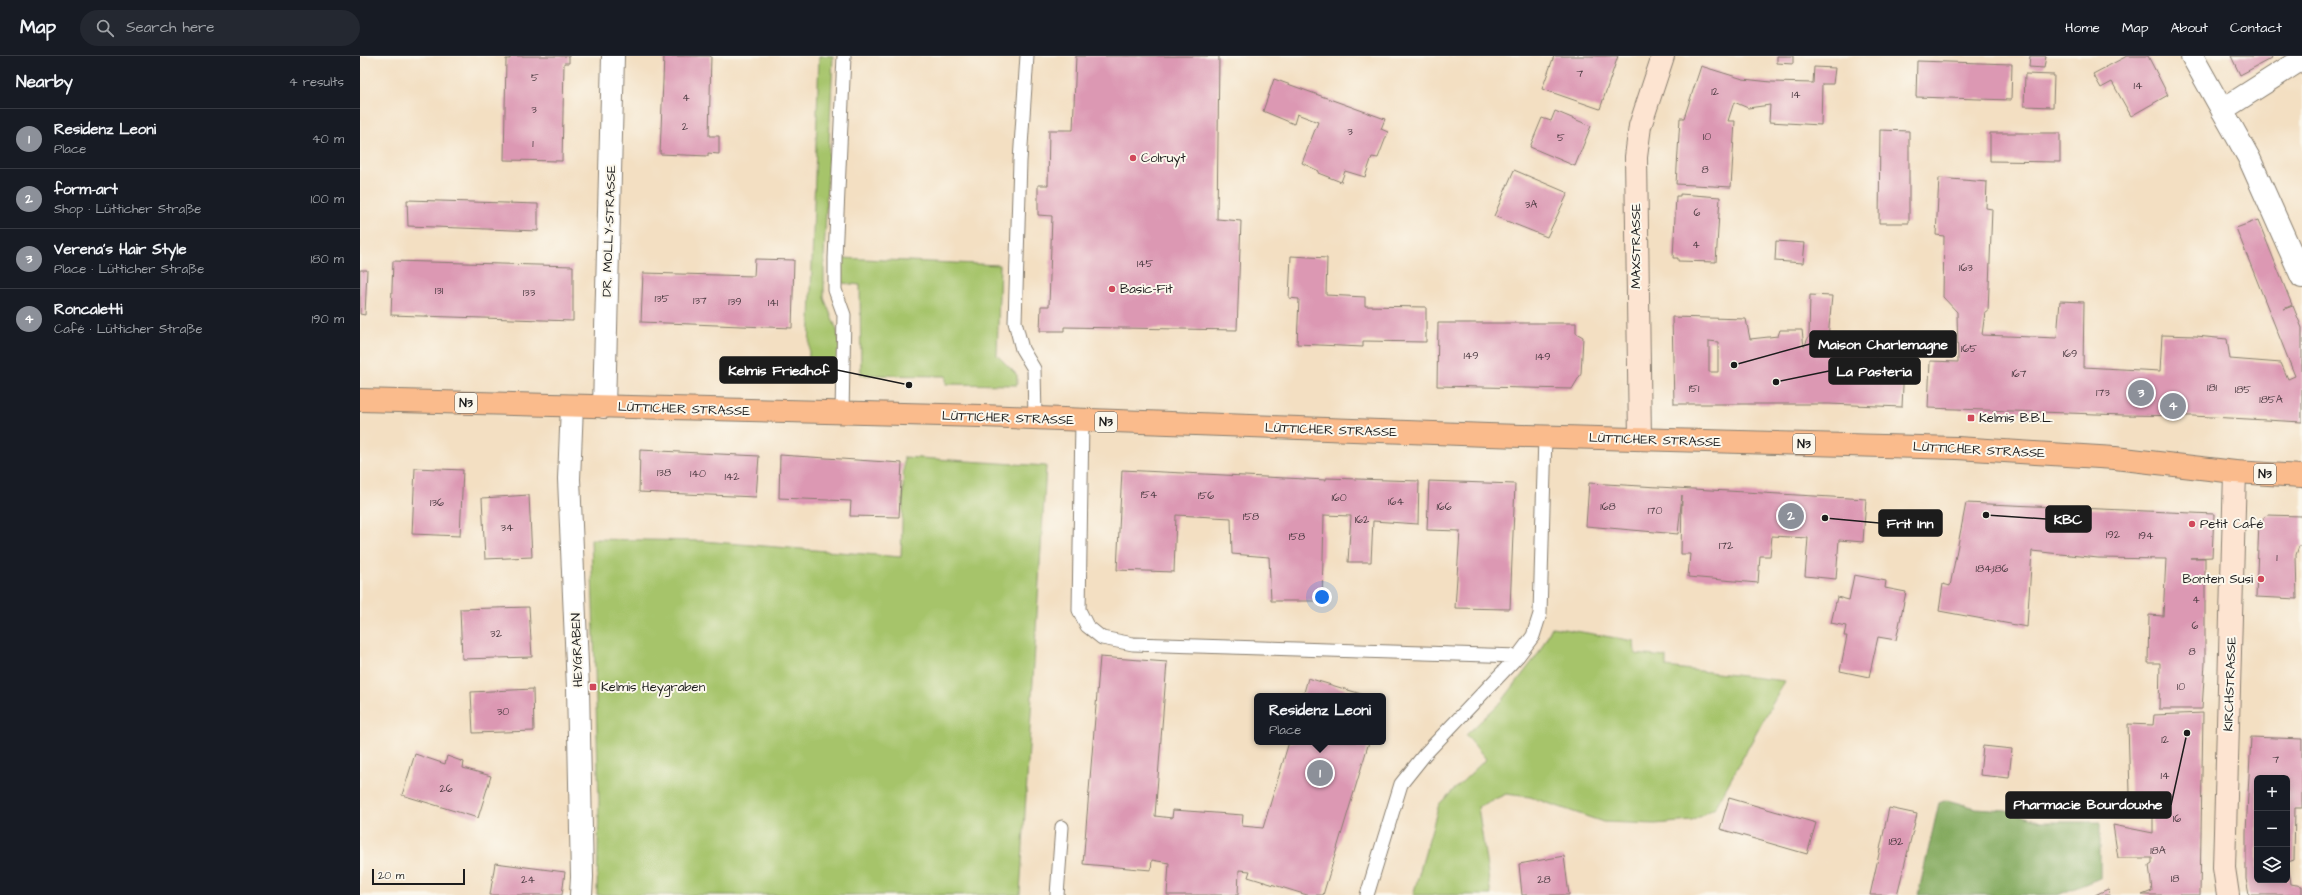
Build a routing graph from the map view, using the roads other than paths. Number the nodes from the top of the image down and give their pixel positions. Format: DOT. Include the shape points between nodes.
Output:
graph roads {
  1 [pos="613,56"];
  2 [pos="844,56"];
  3 [pos="1027,56"];
  4 [pos="1663,56"];
  5 [pos="2192,56"];
  6 [pos="2302,59"];
  7 [pos="2222,110"];
  8 [pos="2302,277"];
  9 [pos="360,400"];
  10 [pos="572,406"];
  11 [pos="604,407"];
  12 [pos="842,413"];
  13 [pos="1035,419"];
  14 [pos="1082,421"];
  15 [pos="1545,436"];
  16 [pos="1640,439"];
  17 [pos="2235,472"];
  18 [pos="2302,476"];
  19 [pos="1518,656"];
  20 [pos="1062,827"];
  21 [pos="581,895"];
  22 [pos="1058,895"];
  23 [pos="1367,895"];
  24 [pos="2228,895"];
  1 -- 11 [label="street, DR. MOLLY-STRASSE"];
  2 -- 12 [label="lane" via="835,252 835,290 844,315"];
  3 -- 13 [label="lane" via="1020,161 1015,322 1022,349 1034,369"];
  4 -- 16 [label="street, MAXSTRASSE" via="1640,126 1636,156"];
  5 -- 7 [label="street"];
  6 -- 7 [label="street"];
  7 -- 8 [label="street" via="2249,158"];
  9 -- 10 [label="main road, LÜTTICHER STRASSE / N3"];
  10 -- 11 [label="main road, LÜTTICHER STRASSE / N3"];
  10 -- 21 [label="street, HEYGRABEN" via="569,479 578,688"];
  11 -- 12 [label="main road, LÜTTICHER STRASSE / N3"];
  12 -- 13 [label="main road, LÜTTICHER STRASSE / N3"];
  13 -- 14 [label="main road, LÜTTICHER STRASSE / N3"];
  14 -- 15 [label="main road, LÜTTICHER STRASSE / N3"];
  14 -- 19 [label="lane" via="1079,610 1087,626 1102,638 1132,644 1187,647"];
  15 -- 16 [label="main road, LÜTTICHER STRASSE / N3"];
  15 -- 19 [label="lane" via="1540,614 1533,636"];
  16 -- 17 [label="main road, LÜTTICHER STRASSE / N3" via="1957,448 2115,458"];
  17 -- 18 [label="main road, LÜTTICHER STRASSE / N3"];
  17 -- 24 [label="street, KIRCHSTRASSE" via="2224,868"];
  19 -- 23 [label="lane" via="1400,784"];
  20 -- 22 [label="lane"];
}
